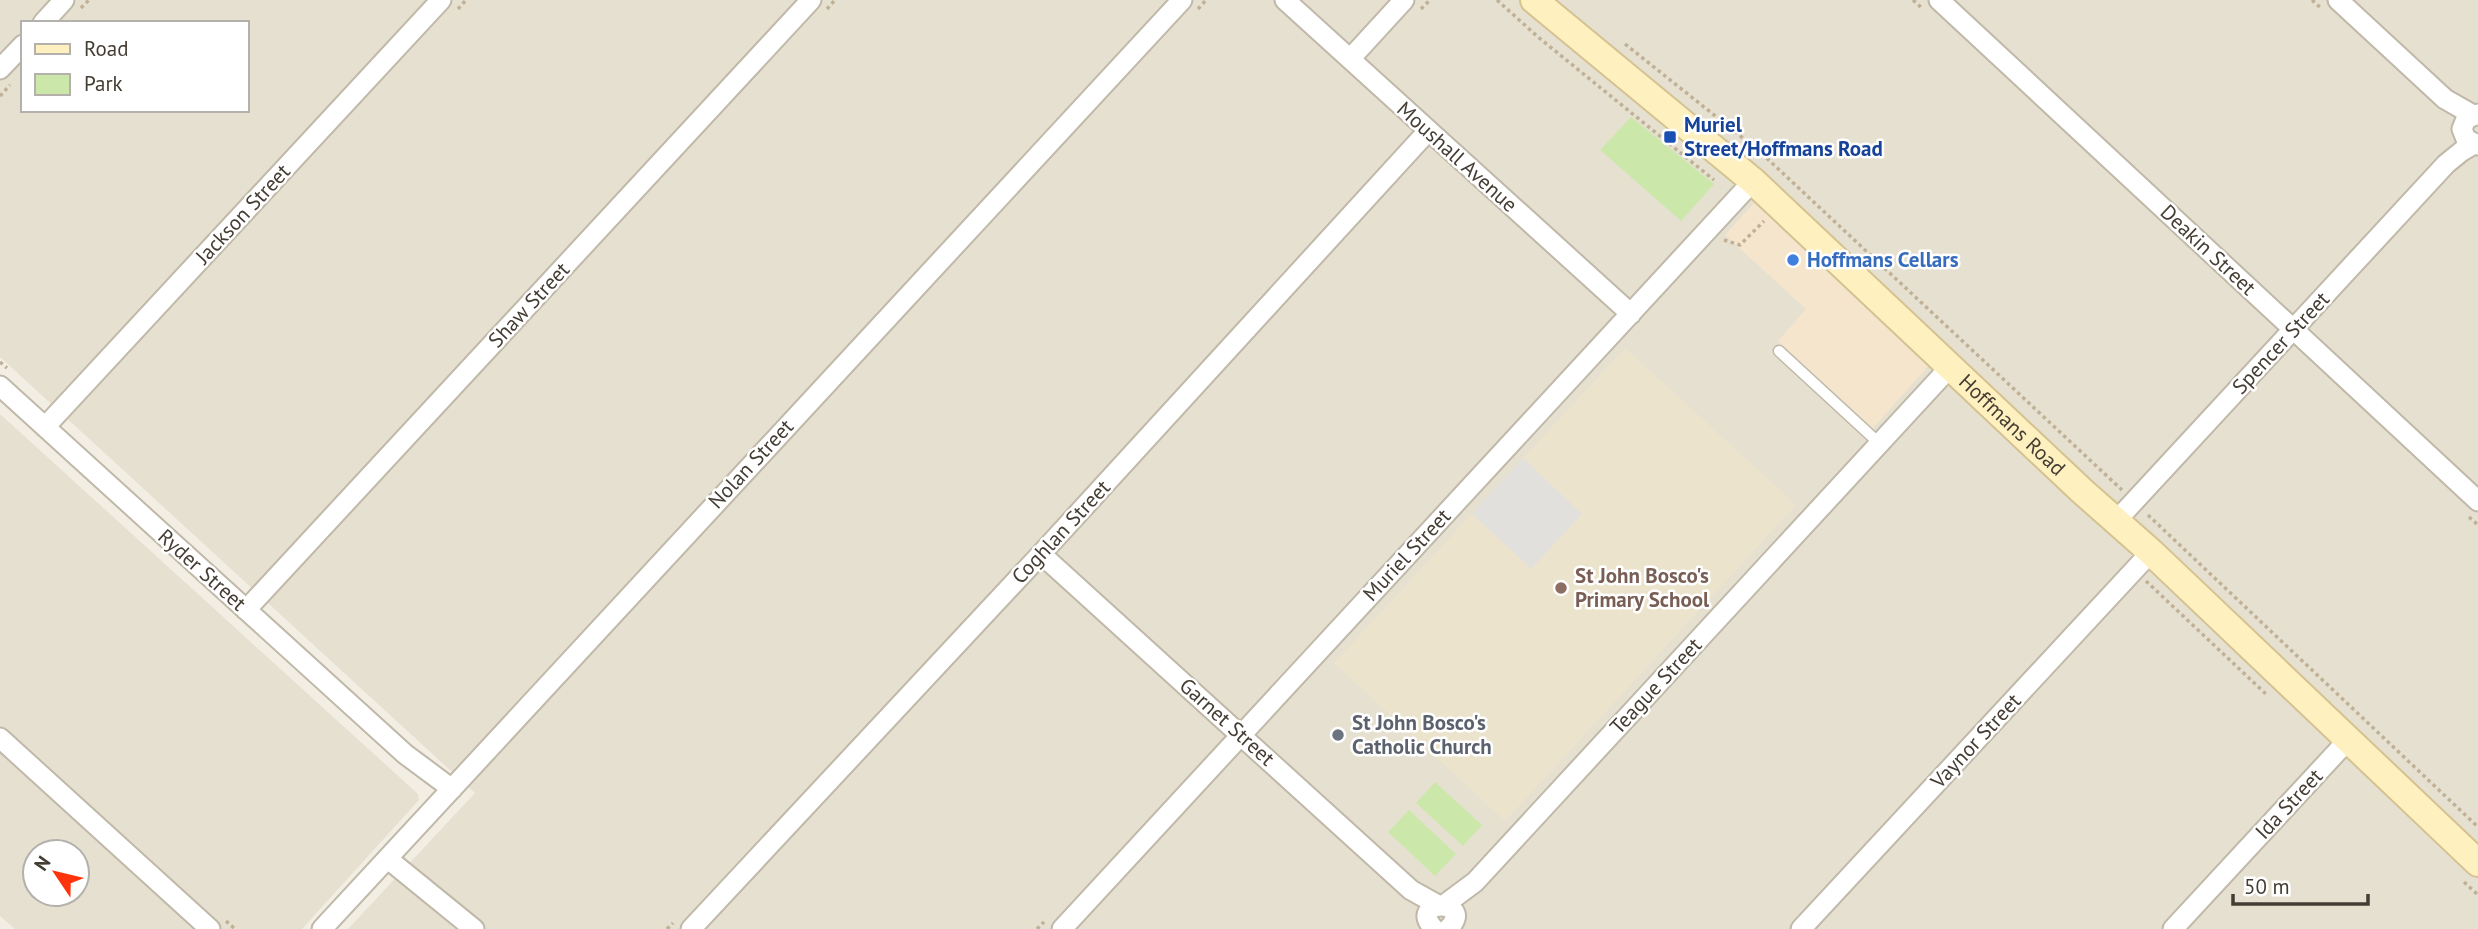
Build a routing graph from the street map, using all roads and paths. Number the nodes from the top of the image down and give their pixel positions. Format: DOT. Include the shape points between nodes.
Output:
graph roads {
  1 [pos="64,0"];
  2 [pos="441,0"];
  3 [pos="811,0"];
  4 [pos="1182,0"];
  5 [pos="1285,0"];
  6 [pos="1404,0"];
  7 [pos="1497,0"];
  8 [pos="1534,0"];
  9 [pos="1939,0"];
  10 [pos="2338,0"];
  11 [pos="45,21"];
  12 [pos="1624,44"];
  13 [pos="21,47"];
  14 [pos="1350,59"];
  15 [pos="0,69"];
  16 [pos="2471,130"];
  17 [pos="1428,131"];
  18 [pos="1714,180"];
  19 [pos="1753,181"];
  20 [pos="1631,314"];
  21 [pos="2293,329"];
  22 [pos="1779,351"];
  23 [pos="1951,366"];
  24 [pos="0,386"];
  25 [pos="45,428"];
  26 [pos="1880,444"];
  27 [pos="2478,501"];
  28 [pos="2134,502"];
  29 [pos="2116,521"];
  30 [pos="1041,554"];
  31 [pos="2142,561"];
  32 [pos="246,610"];
  33 [pos="2269,697"];
  34 [pos="1241,735"];
  35 [pos="0,738"];
  36 [pos="2348,740"];
  37 [pos="448,794"];
  38 [pos="2478,827"];
  39 [pos="392,854"];
  40 [pos="2469,870"];
  41 [pos="2478,895"];
  42 [pos="1441,920"];
  43 [pos="1054,924"];
  44 [pos="210,929"];
  45 [pos="321,929"];
  46 [pos="474,929"];
  47 [pos="691,929"];
  48 [pos="1038,929"];
  49 [pos="1801,929"];
  50 [pos="2173,929"];
  1 -- 11 [label="street"];
  2 -- 25 [label="street, Jackson Street"];
  3 -- 32 [label="street, Shaw Street"];
  4 -- 37 [label="street, Nolan Street"];
  5 -- 14 [label="street, Moushall Avenue"];
  6 -- 14 [label="street"];
  7 -- 18 [label="path"];
  8 -- 19 [label="main road, Hoffmans Road"];
  9 -- 21 [label="street, Deakin Street"];
  10 -- 16 [label="street" via="2445,99"];
  12 -- 28 [label="path" via="1758,150"];
  13 -- 15 [label="street"];
  14 -- 17 [label="street, Moushall Avenue"];
  16 -- 21 [label="street, Spencer Street" via="2446,164"];
  17 -- 20 [label="street, Moushall Avenue"];
  17 -- 30 [label="street, Coghlan Street"];
  19 -- 20 [label="street, Muriel Street"];
  19 -- 23 [label="main road, Hoffmans Road"];
  20 -- 34 [label="street, Muriel Street"];
  21 -- 27 [label="street, Deakin Street"];
  21 -- 28 [label="street, Spencer Street"];
  22 -- 26 [label="lane"];
  23 -- 26 [label="street, Teague Street"];
  23 -- 29 [label="main road, Hoffmans Road"];
  24 -- 25 [label="street, Ryder Street"];
  25 -- 32 [label="street, Ryder Street"];
  26 -- 42 [label="street, Teague Street"];
  28 -- 29 [label="street, Spencer Street"];
  28 -- 38 [label="path"];
  29 -- 31 [label="main road, Hoffmans Road"];
  30 -- 34 [label="street, Garnet Street"];
  30 -- 47 [label="street, Coghlan Street"];
  31 -- 33 [label="path"];
  31 -- 36 [label="main road, Hoffmans Road"];
  31 -- 49 [label="street, Vaynor Street"];
  32 -- 37 [label="street, Ryder Street"];
  34 -- 42 [label="street, Garnet Street"];
  34 -- 43 [label="street, Muriel Street"];
  35 -- 44 [label="street"];
  36 -- 40 [label="main road, Hoffmans Road"];
  36 -- 50 [label="street, Ida Street"];
  37 -- 39 [label="street, Nolan Street"];
  39 -- 45 [label="street, Nolan Street"];
  39 -- 46 [label="street"];
  40 -- 41 [label="path"];
  43 -- 48 [label="path"];
}
